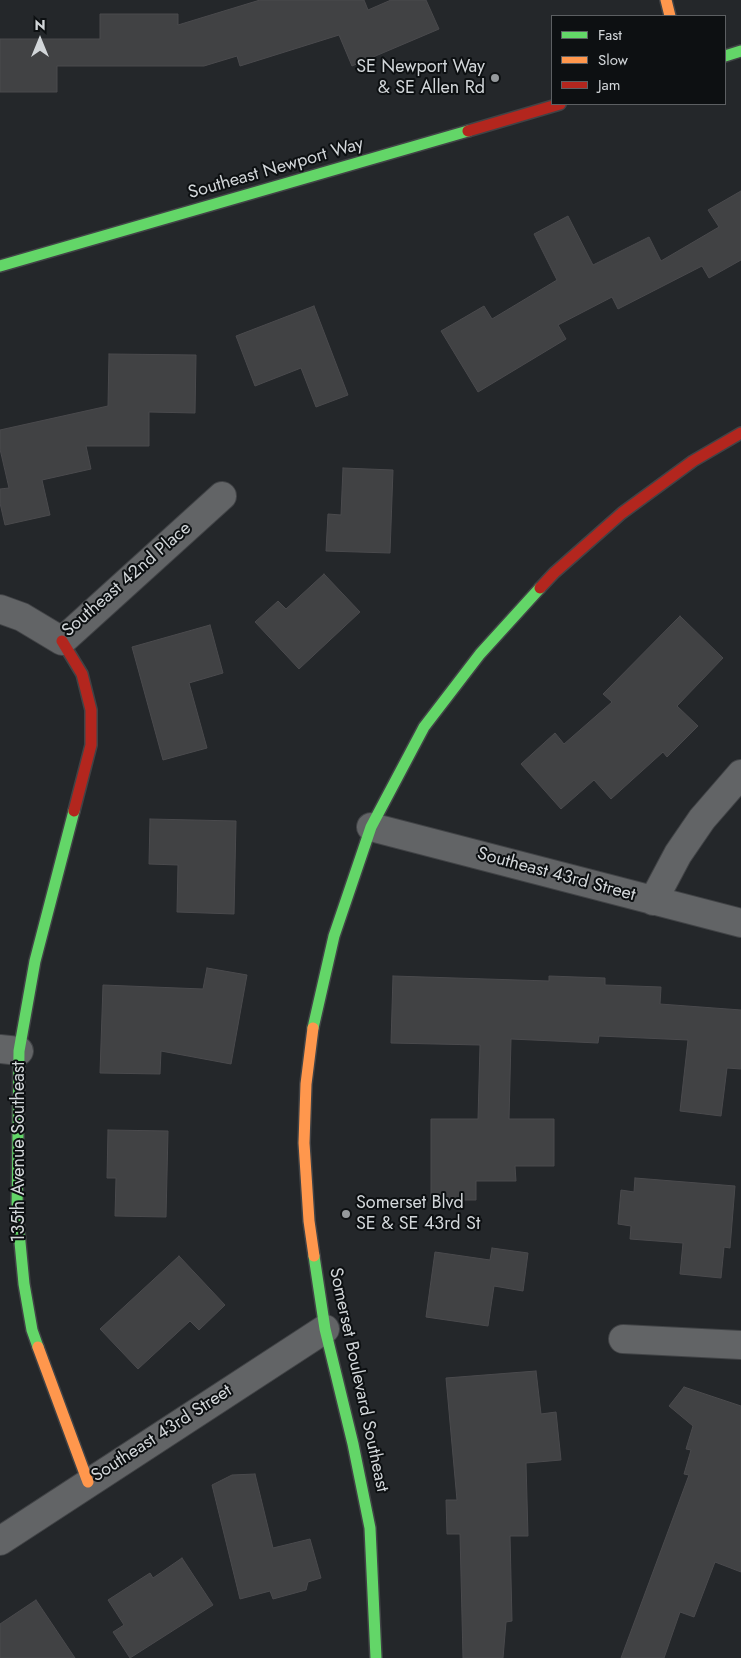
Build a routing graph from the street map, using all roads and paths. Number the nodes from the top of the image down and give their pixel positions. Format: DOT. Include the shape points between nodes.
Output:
graph roads {
  1 [pos="666,0"];
  2 [pos="670,15"];
  3 [pos="741,51"];
  4 [pos="726,56"];
  5 [pos="557,105"];
  6 [pos="0,266"];
  7 [pos="741,433"];
  8 [pos="222,496"];
  9 [pos="0,609"];
  10 [pos="62,641"];
  11 [pos="741,774"];
  12 [pos="371,828"];
  13 [pos="653,900"];
  14 [pos="741,922"];
  15 [pos="10,1050"];
  16 [pos="325,1329"];
  17 [pos="623,1339"];
  18 [pos="741,1345"];
  19 [pos="88,1482"];
  20 [pos="0,1541"];
  21 [pos="376,1658"];
  1 -- 2 [label="street"];
  3 -- 4 [label="street"];
  5 -- 6 [label="street, Southeast Newport Way"];
  7 -- 12 [label="street, Somerset Boulevard Southeast" via="693,461 622,513 554,573 480,654 424,727"];
  8 -- 10 [label="street, Southeast 42nd Place"];
  9 -- 10 [label="street, Southeast 42nd Place" via="22,617"];
  10 -- 15 [label="street, 135th Avenue Southeast" via="82,674 91,710 91,745"];
  11 -- 13 [label="street" via="702,819"];
  12 -- 13 [label="street, Southeast 43rd Street"];
  12 -- 16 [label="street, Somerset Boulevard Southeast" via="334,936 314,1018 306,1084 304,1144 309,1221"];
  13 -- 14 [label="street, Southeast 43rd Street"];
  15 -- 19 [label="street, 135th Avenue Southeast" via="17,1211 32,1330"];
  16 -- 19 [label="street, Southeast 43rd Street"];
  16 -- 21 [label="street, Somerset Boulevard Southeast" via="370,1528"];
  17 -- 18 [label="street"];
  19 -- 20 [label="street, Southeast 43rd Street"];
}
